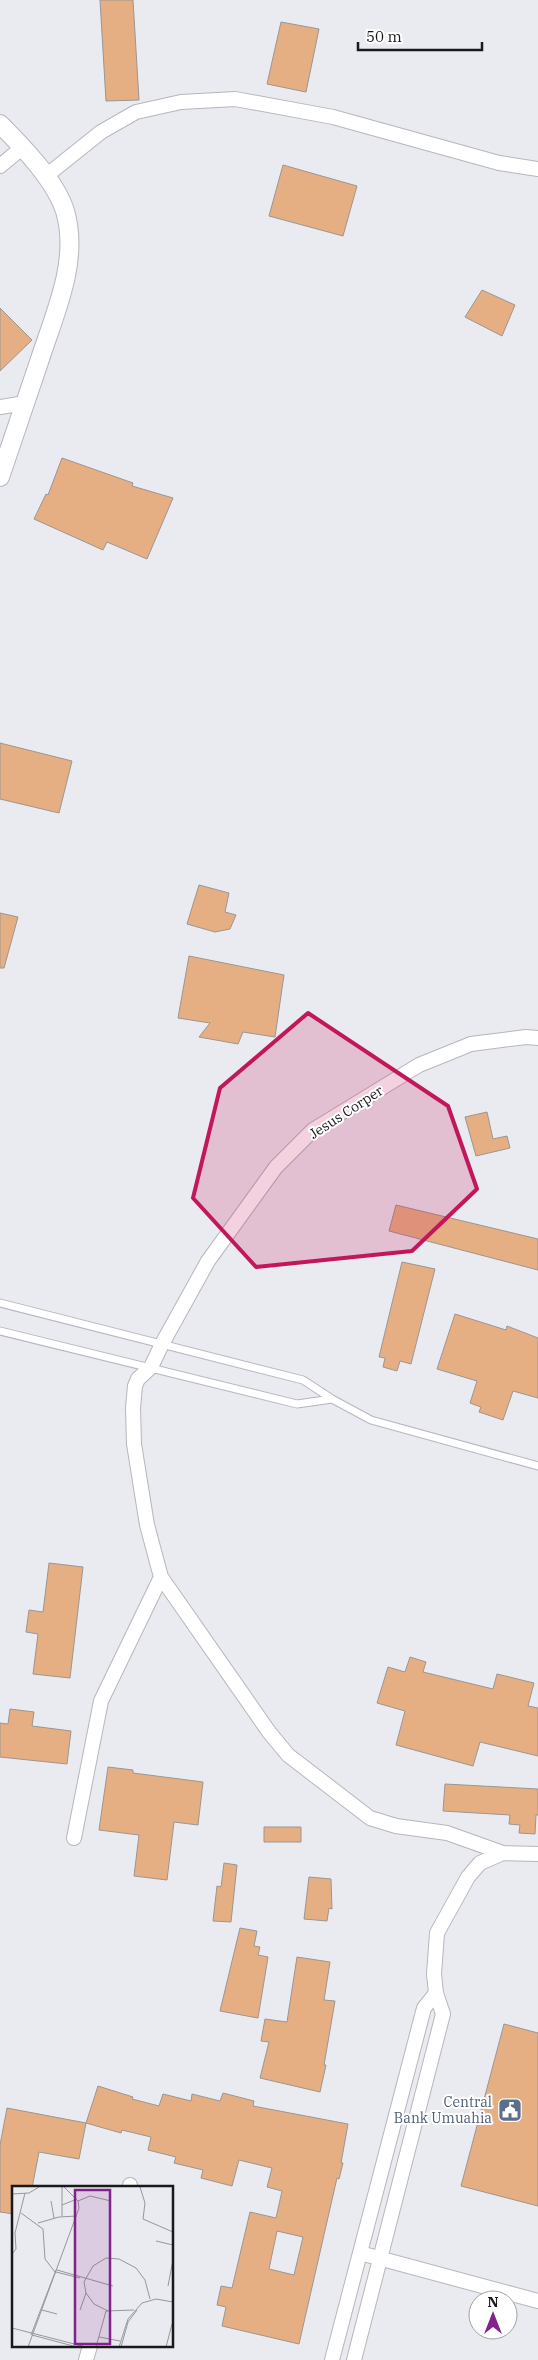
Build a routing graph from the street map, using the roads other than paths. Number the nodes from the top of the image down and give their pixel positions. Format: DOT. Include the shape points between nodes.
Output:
graph roads {
  1 [pos="0,124"];
  2 [pos="23,147"];
  3 [pos="0,166"];
  4 [pos="538,169"];
  5 [pos="46,176"];
  6 [pos="25,403"];
  7 [pos="0,407"];
  8 [pos="0,477"];
  9 [pos="538,1038"];
  10 [pos="0,1302"];
  11 [pos="0,1331"];
  12 [pos="162,1344"];
  13 [pos="152,1368"];
  14 [pos="332,1399"];
  15 [pos="538,1466"];
  16 [pos="161,1577"];
  17 [pos="74,1838"];
  18 [pos="503,1853"];
  19 [pos="538,1854"];
  20 [pos="436,1993"];
  21 [pos="360,2253"];
  22 [pos="380,2257"];
  23 [pos="538,2302"];
  24 [pos="332,2360"];
  25 [pos="354,2360"];
  1 -- 2 [label="street"];
  2 -- 3 [label="street"];
  2 -- 5 [label="street"];
  4 -- 5 [label="street" via="499,163 333,117 236,99 181,102 136,112 101,132"];
  5 -- 6 [label="street" via="65,211 69,240 66,282"];
  6 -- 7 [label="street"];
  6 -- 8 [label="street"];
  9 -- 12 [label="street, Jesus Corper" via="471,1044 419,1065 314,1130 276,1167 208,1261"];
  10 -- 12 [label="lane"];
  11 -- 13 [label="lane"];
  12 -- 13 [label="street, Jesus Corper"];
  12 -- 14 [label="lane" via="302,1380"];
  13 -- 14 [label="lane" via="297,1404"];
  13 -- 16 [label="street, Jesus Corper" via="138,1380 132,1408 134,1444 147,1525"];
  14 -- 15 [label="lane" via="372,1420"];
  16 -- 17 [label="street" via="101,1701"];
  16 -- 18 [label="street, Jesus Corper" via="288,1755 370,1818 396,1826 447,1833"];
  18 -- 19 [label="street"];
  18 -- 20 [label="street" via="480,1863 468,1877 437,1933 434,1960"];
  20 -- 21 [label="street" via="424,2008"];
  20 -- 22 [label="street" via="443,2014"];
  21 -- 22 [label="street"];
  21 -- 24 [label="street"];
  22 -- 23 [label="street"];
  22 -- 25 [label="street"];
}
